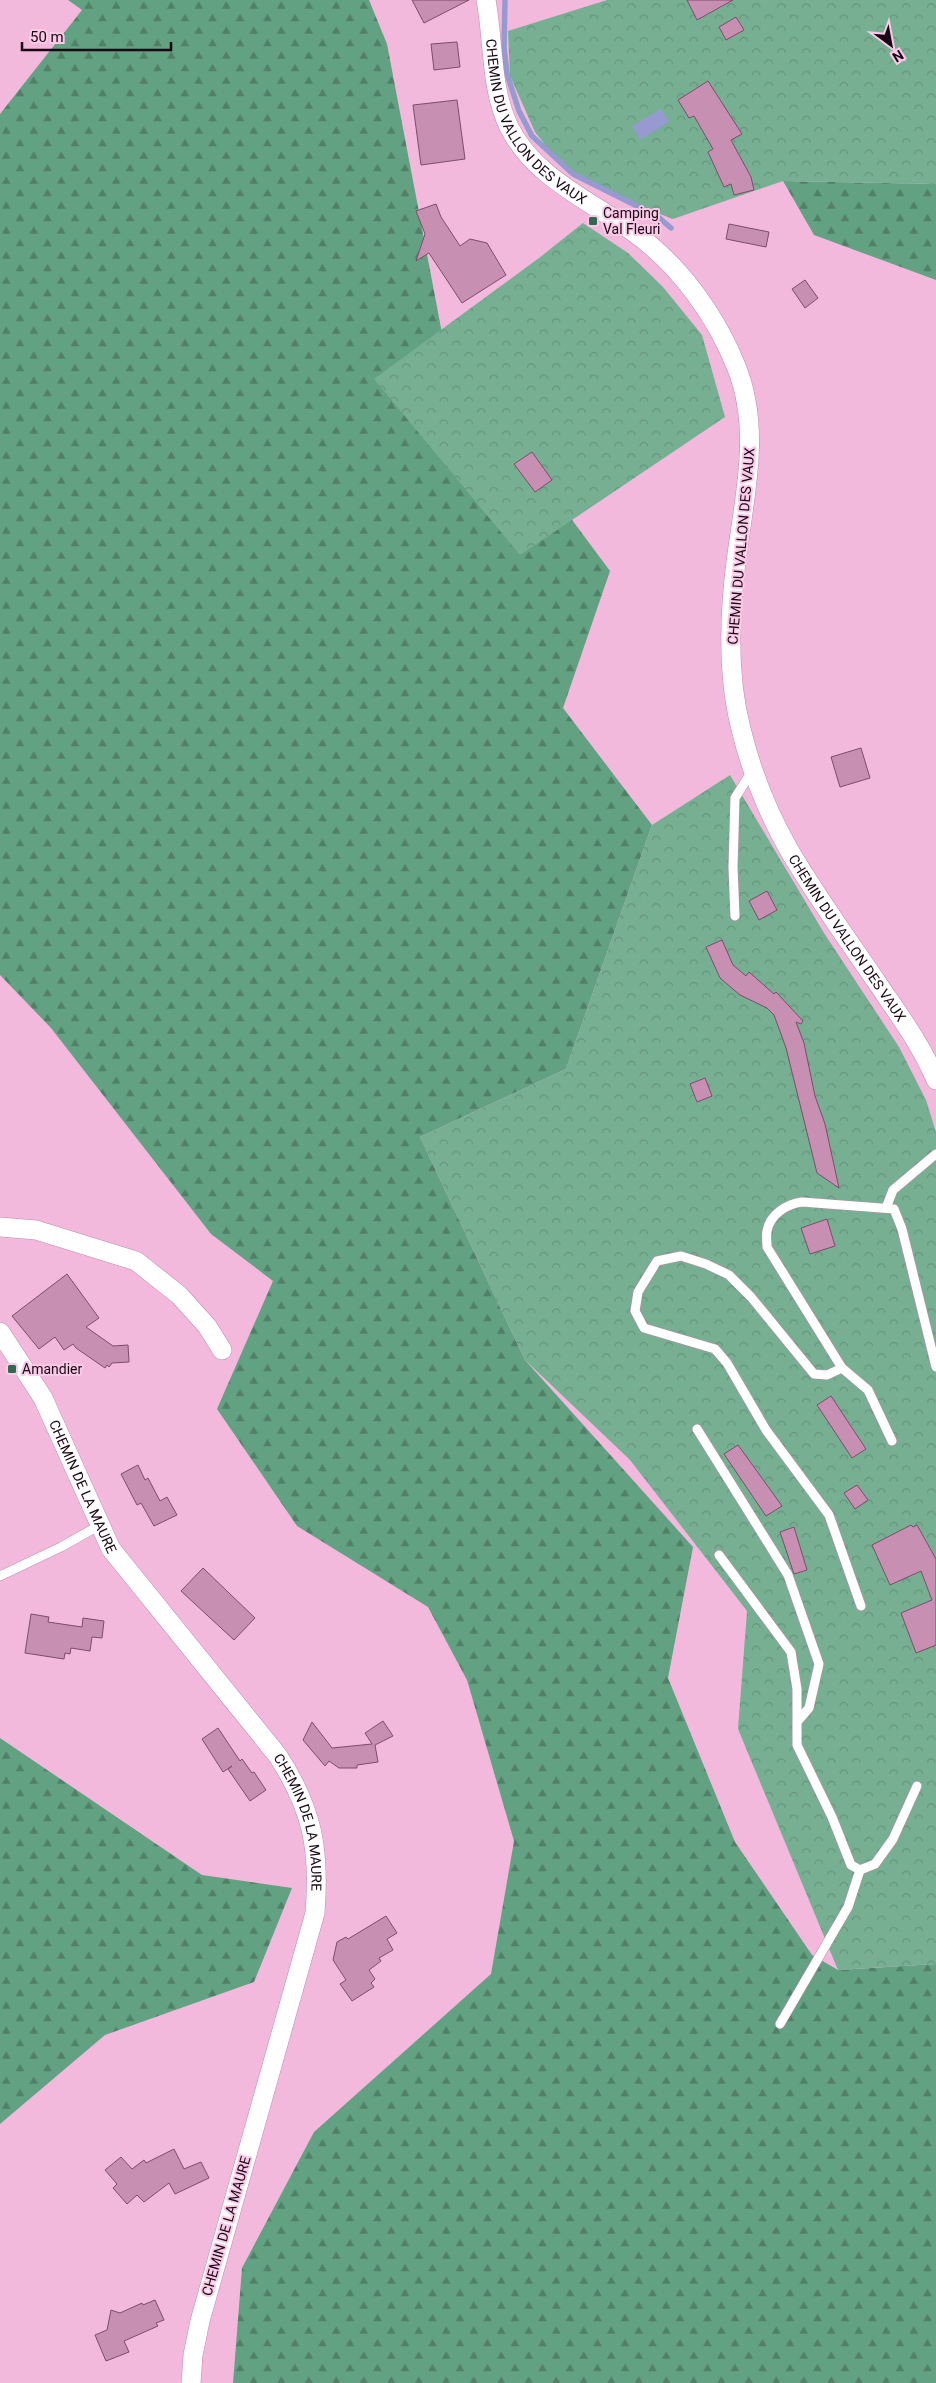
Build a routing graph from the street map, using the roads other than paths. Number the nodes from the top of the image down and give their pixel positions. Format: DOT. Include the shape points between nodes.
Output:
graph roads {
  1 [pos="486,0"];
  2 [pos="753,768"];
  3 [pos="735,916"];
  4 [pos="934,1070"];
  5 [pos="936,1154"];
  6 [pos="886,1208"];
  7 [pos="0,1227"];
  8 [pos="0,1332"];
  9 [pos="222,1350"];
  10 [pos="936,1367"];
  11 [pos="842,1368"];
  12 [pos="697,1429"];
  13 [pos="892,1441"];
  14 [pos="100,1524"];
  15 [pos="719,1555"];
  16 [pos="0,1576"];
  17 [pos="861,1606"];
  18 [pos="797,1722"];
  19 [pos="917,1786"];
  20 [pos="860,1870"];
  21 [pos="780,2024"];
  22 [pos="191,2383"];
  1 -- 2 [label="street, CHEMIN DU VALLON DES VAUX" via="498,100 521,148 542,170 653,246 693,291 728,347 738,370 746,401 750,453 736,562 732,681 740,728"];
  2 -- 3 [label="lane" via="735,798"];
  2 -- 4 [label="street, CHEMIN DU VALLON DES VAUX" via="788,849"];
  5 -- 6 [label="lane" via="893,1190"];
  6 -- 10 [label="lane" via="894,1209 902,1229"];
  6 -- 11 [label="lane" via="826,1202 788,1204 766,1230 767,1247"];
  7 -- 9 [label="street" via="36,1230 136,1261 180,1295 207,1326"];
  8 -- 14 [label="street, CHEMIN DE LA MAURE" via="43,1398"];
  11 -- 13 [label="lane" via="868,1390"];
  11 -- 17 [label="lane" via="827,1375 814,1374 751,1297 729,1276 706,1264 681,1256 657,1261 638,1292 634,1311 644,1328 715,1349 727,1362 766,1430 829,1515"];
  12 -- 18 [label="lane" via="788,1575 819,1664 809,1708"];
  14 -- 16 [label="lane"];
  14 -- 22 [label="street, CHEMIN DE LA MAURE" via="111,1548 132,1578 278,1756 295,1782 316,1844 315,1913 200,2321"];
  15 -- 18 [label="lane" via="791,1652 797,1688"];
  18 -- 20 [label="lane" via="797,1746 832,1817 848,1862"];
  19 -- 20 [label="lane" via="893,1839 875,1864"];
  20 -- 21 [label="lane" via="848,1908"];
}
